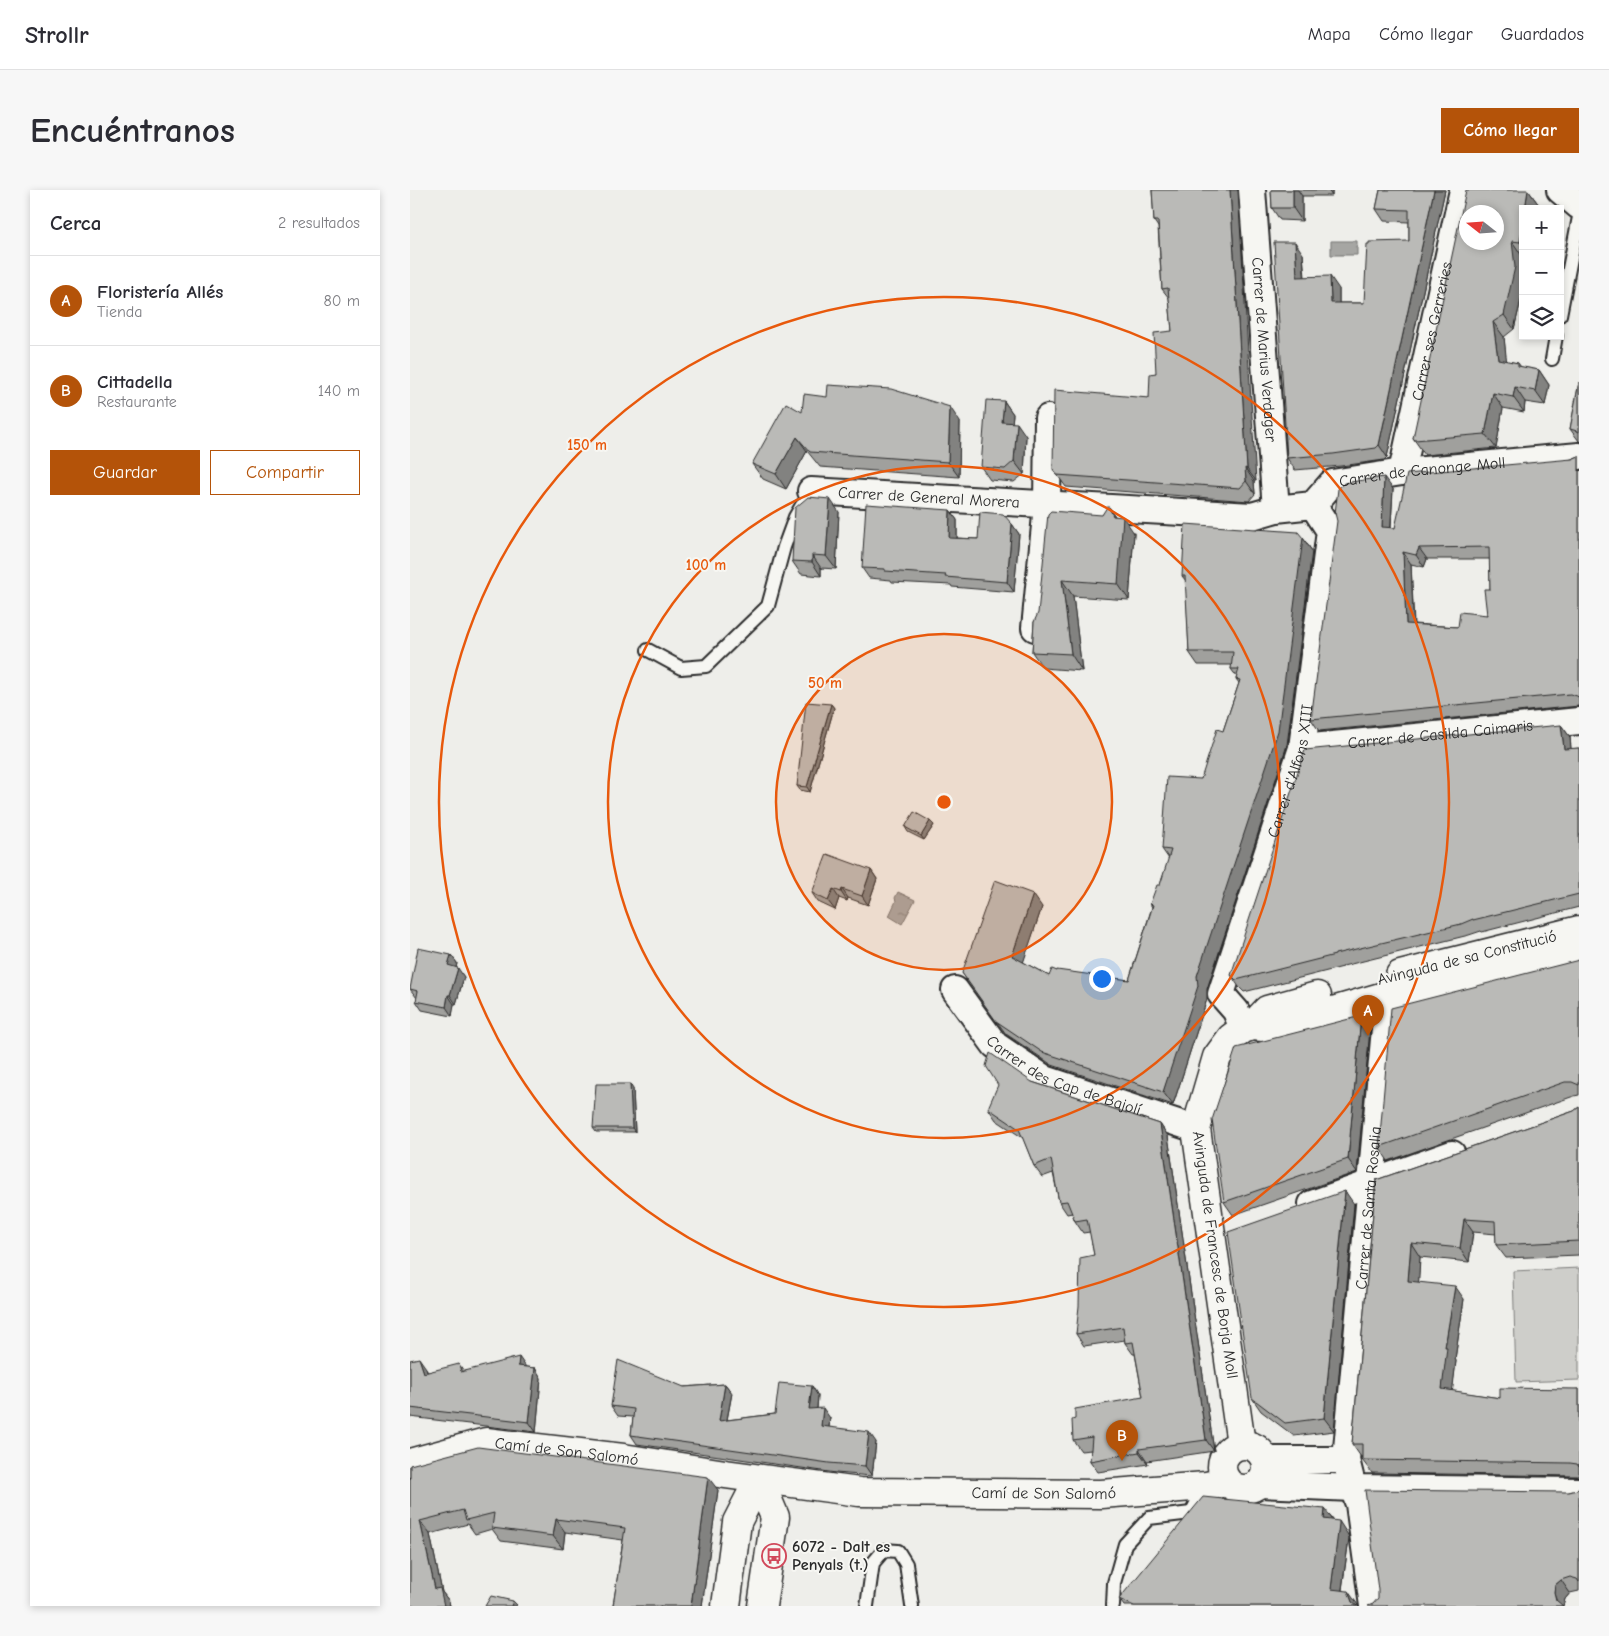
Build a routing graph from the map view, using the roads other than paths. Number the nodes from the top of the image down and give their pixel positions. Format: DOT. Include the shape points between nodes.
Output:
graph roads {
  1 [pos="1252,190"];
  2 [pos="1463,190"];
  3 [pos="1560,190"];
  4 [pos="1579,206"];
  5 [pos="1579,218"];
  6 [pos="1564,295"];
  7 [pos="1555,340"];
  8 [pos="1552,360"];
  9 [pos="1048,418"];
  10 [pos="1579,456"];
  11 [pos="1402,472"];
  12 [pos="811,491"];
  13 [pos="1313,504"];
  14 [pos="1047,505"];
  15 [pos="1276,509"];
  16 [pos="1035,628"];
  17 [pos="648,650"];
  18 [pos="1579,721"];
  19 [pos="1302,748"];
  20 [pos="1579,930"];
  21 [pos="1579,951"];
  22 [pos="1442,964"];
  23 [pos="955,990"];
  24 [pos="1388,995"];
  25 [pos="1248,1027"];
  26 [pos="1196,1129"];
  27 [pos="1478,1145"];
  28 [pos="1372,1183"];
  29 [pos="1290,1211"];
  30 [pos="1241,1444"];
  31 [pos="1346,1460"];
  32 [pos="410,1463"];
  33 [pos="1263,1472"];
  34 [pos="759,1479"];
  35 [pos="1216,1484"];
  36 [pos="1353,1488"];
  37 [pos="851,1492"];
  38 [pos="1579,1492"];
  39 [pos="775,1517"];
  40 [pos="726,1606"];
  41 [pos="762,1606"];
  42 [pos="868,1606"];
  43 [pos="912,1606"];
  44 [pos="1113,1606"];
  45 [pos="1373,1606"];
  1 -- 15 [label="street, Carrer de Marius Verdager"];
  2 -- 11 [label="street, Carrer ses Gerreries"];
  3 -- 4 [label="street"];
  5 -- 6 [label="lane"];
  7 -- 8 [label="lane"];
  9 -- 14 [label="street"];
  10 -- 11 [label="street, Carrer de Canonge Moll"];
  11 -- 13 [label="street, Carrer de Canonge Moll" via="1332,483"];
  12 -- 14 [label="street, Carrer de General Morera"];
  12 -- 17 [label="lane" via="795,518 784,547 768,606 706,666 681,668"];
  13 -- 15 [label="street"];
  13 -- 19 [label="street, Carrer d'Alfons XIII" via="1330,531"];
  14 -- 15 [label="street, Carrer de General Morera" via="1252,516"];
  14 -- 16 [label="street"];
  18 -- 19 [label="street, Carrer de Casilda Caimaris"];
  19 -- 25 [label="street, Carrer d'Alfons XIII" via="1221,994"];
  20 -- 22 [label="street, Avinguda de sa Constitució"];
  21 -- 24 [label="street, Avinguda de sa Constitució"];
  22 -- 24 [label="street" via="1432,981 1390,989"];
  22 -- 25 [label="street, Avinguda de sa Constitució" via="1267,1010"];
  23 -- 26 [label="street, Carrer des Cap de Bajolí" via="995,1045 1045,1079"];
  24 -- 25 [label="street, Avinguda de sa Constitució" via="1275,1028"];
  24 -- 28 [label="street, Carrer de Santa Rosalia"];
  25 -- 26 [label="street, Avinguda de Francesc de Borja Moll" via="1231,1038 1217,1058"];
  26 -- 30 [label="street, Avinguda de Francesc de Borja Moll" via="1223,1232"];
  27 -- 28 [label="street"];
  28 -- 29 [label="street"];
  28 -- 31 [label="street, Carrer de Santa Rosalia"];
  30 -- 33 [label="street" via="1249,1444 1262,1453"];
  30 -- 35 [label="street" via="1224,1458 1223,1474"];
  31 -- 33 [label="street"];
  31 -- 36 [label="street, Carrer de Santa Rosalia"];
  32 -- 34 [label="street, Camí de Son Salomó" via="486,1442 623,1458"];
  33 -- 35 [label="street, Camí de Son Salomó" via="1248,1488"];
  33 -- 36 [label="street"];
  34 -- 37 [label="street, Camí de Son Salomó"];
  34 -- 39 [label="street"];
  34 -- 40 [label="street" via="737,1522"];
  35 -- 37 [label="street, Camí de Son Salomó" via="1100,1494"];
  35 -- 44 [label="lane" via="1190,1512 1150,1518 1124,1544 1114,1584"];
  36 -- 38 [label="street"];
  36 -- 45 [label="street, Carrer de Santa Rosalia" via="1359,1504"];
  37 -- 39 [label="street" via="789,1505"];
  39 -- 41 [label="street"];
  42 -- 43 [label="lane" via="874,1563 884,1550 898,1551 906,1564"];
}
